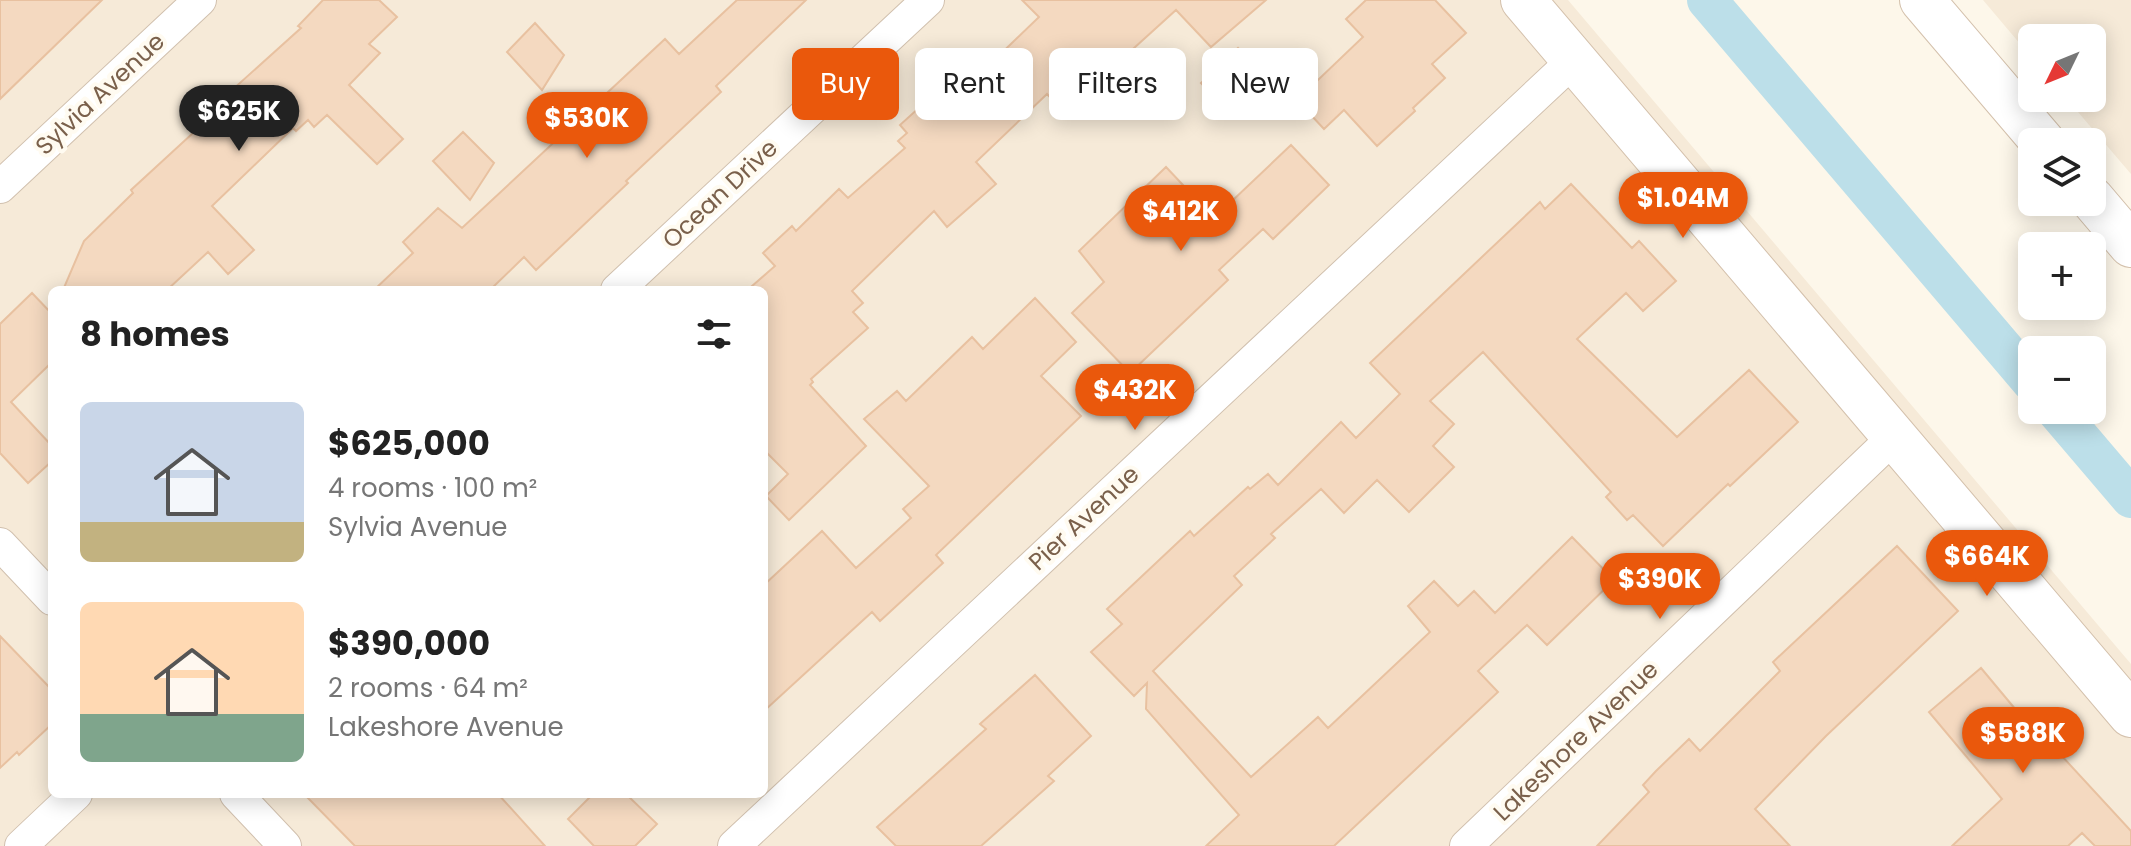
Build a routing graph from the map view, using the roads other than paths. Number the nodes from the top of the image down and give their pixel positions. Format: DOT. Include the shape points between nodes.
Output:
graph roads {
  1 [pos="200,0"];
  2 [pos="928,0"];
  3 [pos="1523,0"];
  4 [pos="1922,0"];
  5 [pos="1574,60"];
  6 [pos="2031,128"];
  7 [pos="0,187"];
  8 [pos="2106,216"];
  9 [pos="2131,245"];
  10 [pos="621,286"];
  11 [pos="1894,437"];
  12 [pos="0,544"];
  13 [pos="48,595"];
  14 [pos="2131,715"];
  15 [pos="72,798"];
  16 [pos="240,798"];
  17 [pos="21,846"];
  18 [pos="285,846"];
  19 [pos="734,846"];
  20 [pos="1466,846"];
  1 -- 7 [label="street, Sylvia Avenue"];
  2 -- 10 [label="street, Ocean Drive"];
  3 -- 5 [label="main road"];
  4 -- 6 [label="main road"];
  5 -- 11 [label="main road"];
  5 -- 19 [label="street, Pier Avenue"];
  8 -- 9 [label="main road"];
  11 -- 14 [label="main road"];
  11 -- 20 [label="street, Lakeshore Avenue"];
  12 -- 13 [label="street"];
  15 -- 17 [label="street"];
  16 -- 18 [label="street"];
}
